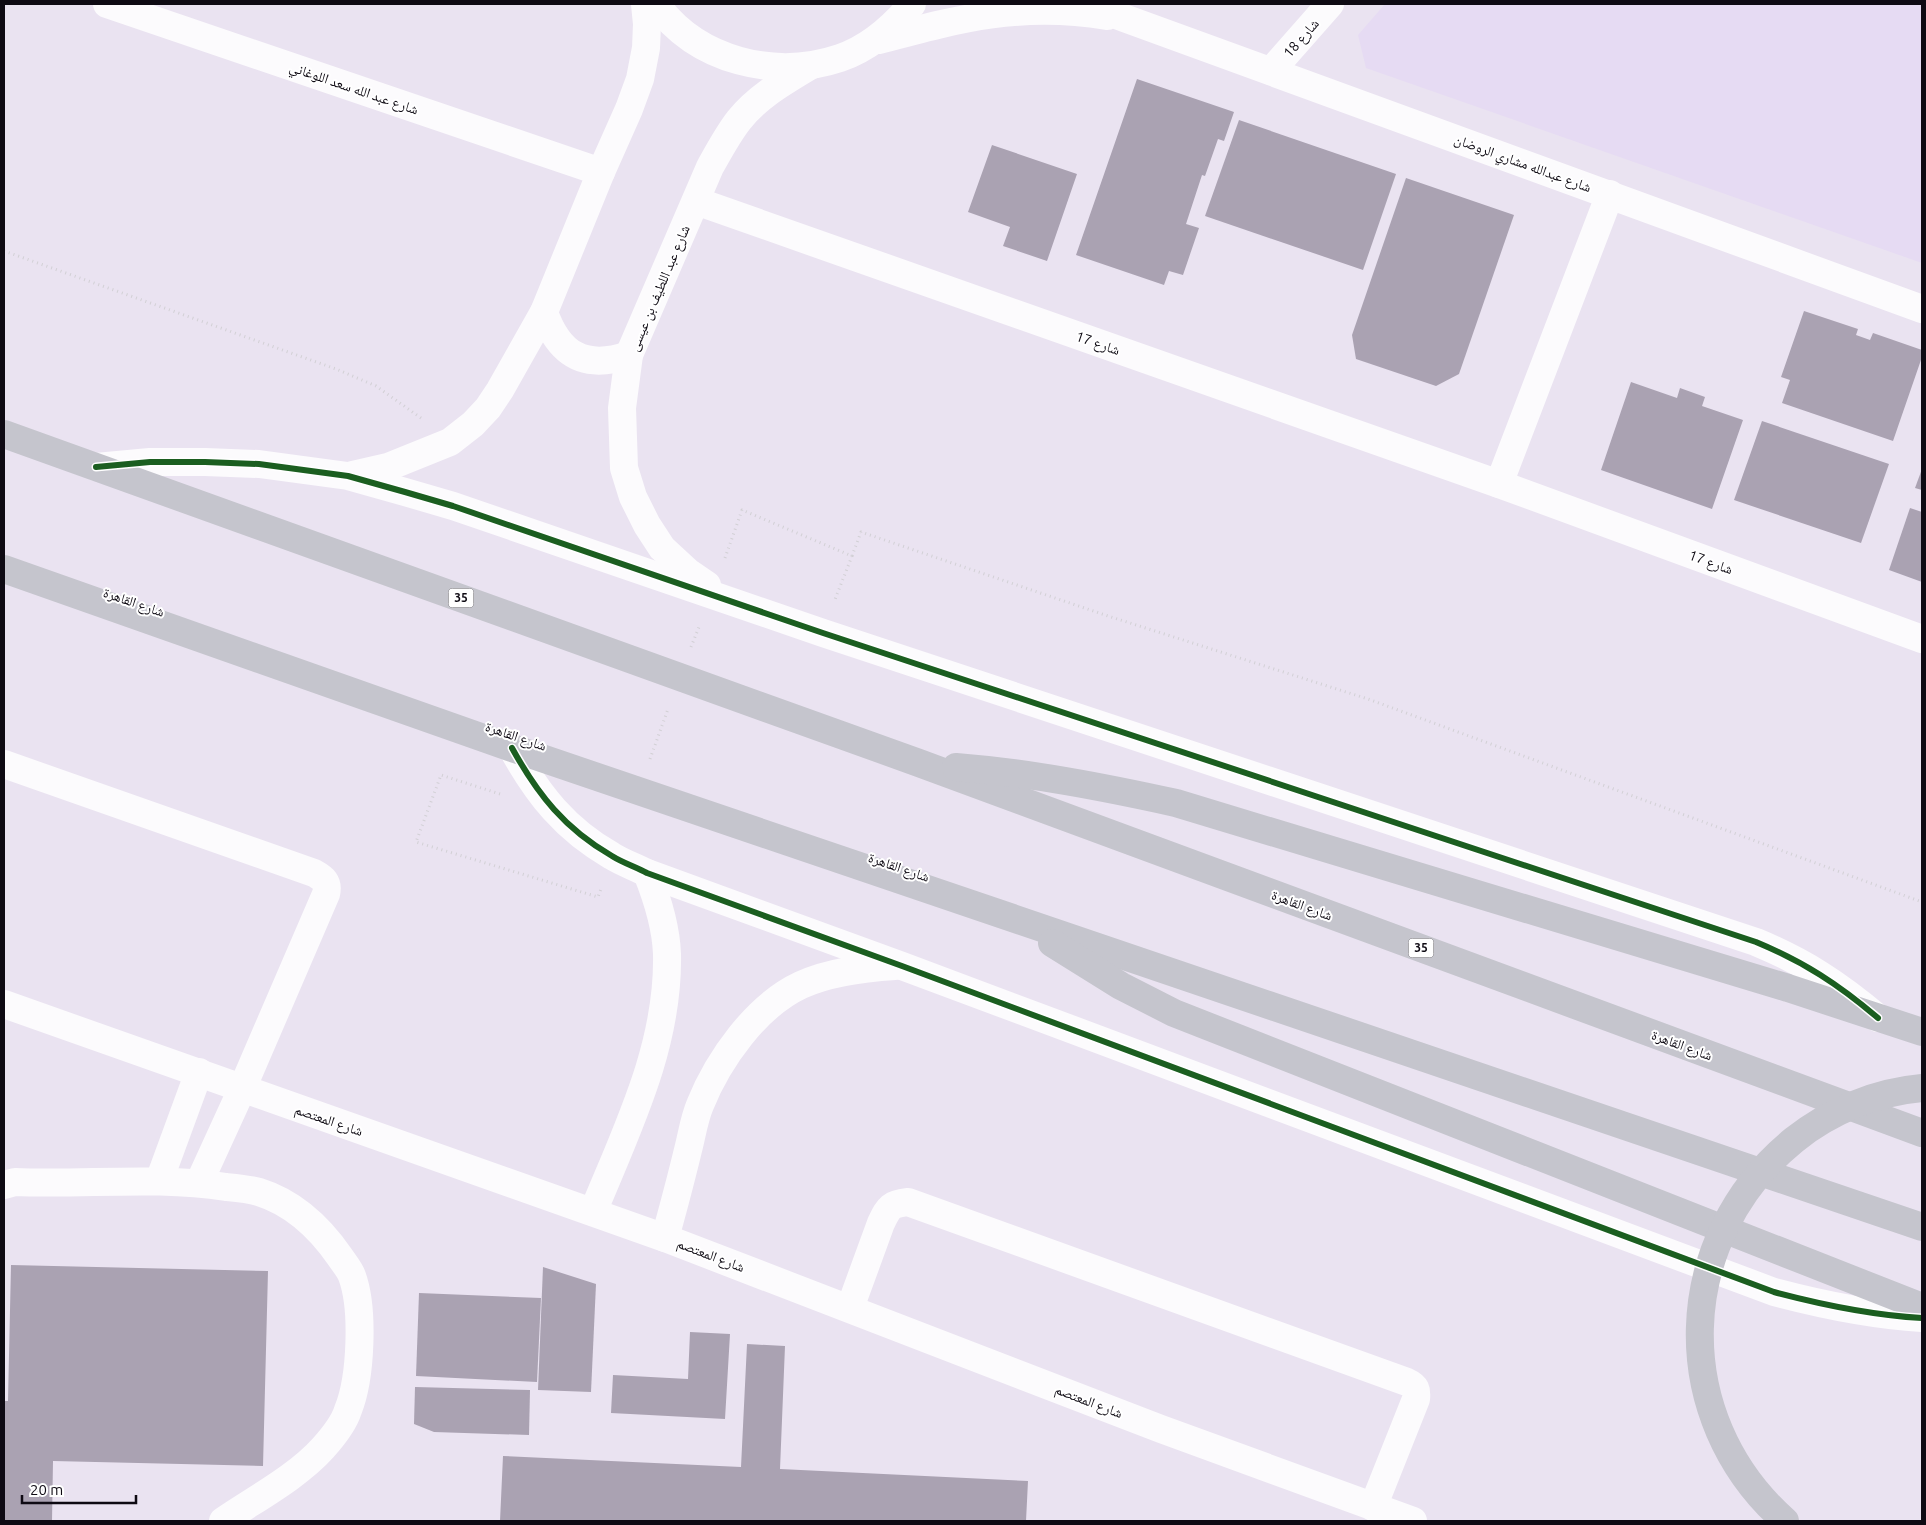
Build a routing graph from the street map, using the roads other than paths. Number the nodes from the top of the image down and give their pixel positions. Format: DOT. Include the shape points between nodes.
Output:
graph roads {
  1 [pos="107,4"];
  2 [pos="645,4"];
  3 [pos="656,4"];
  4 [pos="912,4"];
  5 [pos="1088,4"];
  6 [pos="1330,4"];
  7 [pos="1124,18"];
  8 [pos="870,43"];
  9 [pos="810,66"];
  10 [pos="1271,71"];
  11 [pos="601,172"];
  12 [pos="1610,194"];
  13 [pos="696,201"];
  14 [pos="1922,309"];
  15 [pos="544,312"];
  16 [pos="630,356"];
  17 [pos="4,434"];
  18 [pos="96,467"];
  19 [pos="348,476"];
  20 [pos="1499,484"];
  21 [pos="4,569"];
  22 [pos="734,602"];
  23 [pos="1922,639"];
  24 [pos="512,748"];
  25 [pos="919,763"];
  26 [pos="4,764"];
  27 [pos="647,873"];
  28 [pos="1022,923"];
  29 [pos="902,966"];
  30 [pos="4,1004"];
  31 [pos="1878,1018"];
  32 [pos="1922,1032"];
  33 [pos="199,1072"];
  34 [pos="1922,1088"];
  35 [pos="242,1089"];
  36 [pos="1922,1133"];
  37 [pos="159,1182"];
  38 [pos="199,1183"];
  39 [pos="4,1185"];
  40 [pos="593,1212"];
  41 [pos="1922,1227"];
  42 [pos="665,1238"];
  43 [pos="1922,1307"];
  44 [pos="850,1308"];
  45 [pos="1922,1318"];
  46 [pos="1373,1507"];
  47 [pos="223,1521"];
  48 [pos="1413,1521"];
  49 [pos="1784,1521"];
  1 -- 11 [label="street, شارع عبد الله سعد اللوغاني"];
  2 -- 11 [label="street" via="646,48 640,79"];
  3 -- 9 [label="street" via="687,35 715,52 745,63 777,68"];
  4 -- 8 [label="street" via="896,23"];
  5 -- 7 [label="street, شارع عبدالله مشاري الروضان"];
  6 -- 10 [label="street, شارع 18"];
  7 -- 8 [label="street, شارع عبدالله مشاري الروضان" via="1066,11 1010,11 953,21"];
  7 -- 10 [label="street, شارع عبدالله مشاري الروضان"];
  8 -- 9 [label="street" via="841,57"];
  9 -- 13 [label="street, شارع عبد اللطيف بن عيسى" via="778,86 739,120 710,167"];
  10 -- 12 [label="street, شارع عبدالله مشاري الروضان"];
  11 -- 15 [label="street"];
  12 -- 14 [label="street, شارع عبدالله مشاري الروضان"];
  12 -- 20 [label="street"];
  13 -- 16 [label="street, شارع عبد اللطيف بن عيسى"];
  13 -- 20 [label="street, شارع 17"];
  15 -- 16 [label="street" via="550,330 575,356 594,361"];
  15 -- 19 [label="street" via="488,408 473,424 450,442 388,467"];
  16 -- 22 [label="street, شارع عبد اللطيف بن عيسى" via="622,408 624,468 633,497 662,548 688,572"];
  17 -- 18 [label="main road, شارع القاهرة / 35"];
  18 -- 19 [label="street" via="204,462 259,464"];
  18 -- 25 [label="main road, شارع القاهرة / 35"];
  19 -- 22 [label="street" via="453,506"];
  20 -- 23 [label="street, شارع 17"];
  21 -- 24 [label="main road, شارع القاهرة"];
  22 -- 31 [label="street" via="1756,942 1821,974"];
  24 -- 27 [label="street" via="530,781 554,811 581,836 613,857"];
  24 -- 28 [label="main road, شارع القاهرة"];
  25 -- 31 [label="main road" via="1048,777 1176,803"];
  25 -- 36 [label="main road, شارع القاهرة / 35"];
  26 -- 35 [label="street" via="314,873 326,882 326,894"];
  27 -- 29 [label="street"];
  27 -- 40 [label="street" via="662,917 667,953 665,1002 656,1050 641,1096"];
  28 -- 41 [label="main road, شارع القاهرة"];
  28 -- 43 [label="main road" via="1070,956 1174,1013"];
  29 -- 42 [label="street" via="838,973 802,985 779,998 754,1021 714,1076 699,1107"];
  29 -- 45 [label="street" via="1774,1292 1863,1312"];
  30 -- 33 [label="street, شارع المعتصم"];
  31 -- 32 [label="main road"];
  33 -- 35 [label="street, شارع المعتصم"];
  33 -- 37 [label="street"];
  34 -- 49 [label="main road" via="1873,1098 1839,1111 1808,1129 1780,1152 1734,1207 1718,1240 1707,1274 1700,1309 1699,1345 1712,1415 1745,1479"];
  35 -- 38 [label="street"];
  35 -- 40 [label="street, شارع المعتصم"];
  37 -- 38 [label="street"];
  37 -- 39 [label="street" via="15,1182"];
  38 -- 47 [label="street" via="259,1192 280,1200 306,1217 330,1243 352,1275 358,1301 357,1372 348,1411 324,1447 303,1467"];
  40 -- 42 [label="street, شارع المعتصم"];
  42 -- 44 [label="street, شارع المعتصم"];
  44 -- 46 [label="street, شارع المعتصم"];
  44 -- 46 [label="street" via="886,1212 894,1204 908,1202 1407,1382 1416,1389 1416,1399"];
  46 -- 48 [label="street, شارع المعتصم"];
}
